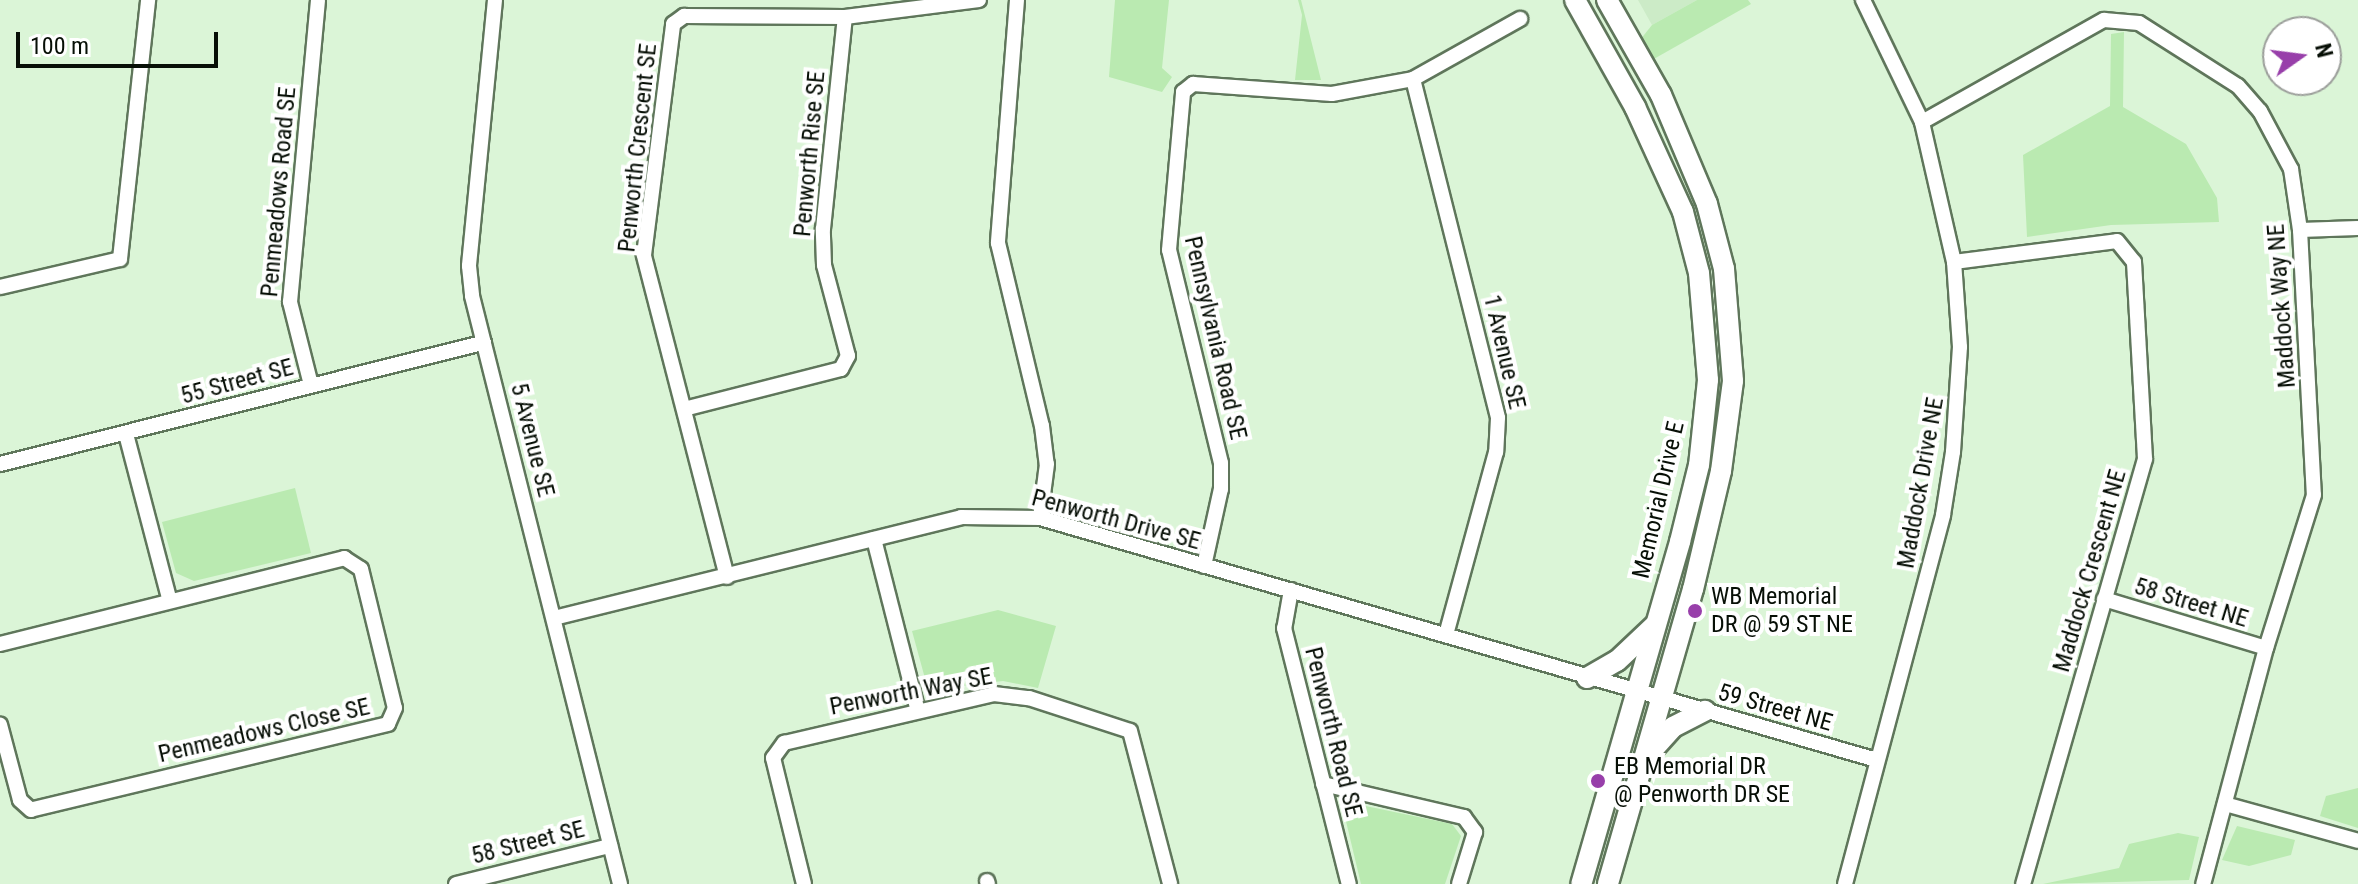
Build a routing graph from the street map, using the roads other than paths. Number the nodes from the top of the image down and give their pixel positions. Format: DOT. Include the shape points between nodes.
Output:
graph roads {
  1 [pos="148,0"];
  2 [pos="318,0"];
  3 [pos="495,0"];
  4 [pos="979,0"];
  5 [pos="1017,0"];
  6 [pos="1575,0"];
  7 [pos="1607,0"];
  8 [pos="1863,0"];
  9 [pos="845,17"];
  10 [pos="1520,19"];
  11 [pos="1413,79"];
  12 [pos="1922,122"];
  13 [pos="2358,228"];
  14 [pos="2300,230"];
  15 [pos="1954,262"];
  16 [pos="0,287"];
  17 [pos="484,342"];
  18 [pos="311,385"];
  19 [pos="684,409"];
  20 [pos="126,434"];
  21 [pos="0,464"];
  22 [pos="1040,518"];
  23 [pos="874,539"];
  24 [pos="1204,566"];
  25 [pos="727,577"];
  26 [pos="1291,590"];
  27 [pos="169,598"];
  28 [pos="2104,599"];
  29 [pos="554,618"];
  30 [pos="1654,626"];
  31 [pos="1446,635"];
  32 [pos="0,644"];
  33 [pos="2266,648"];
  34 [pos="1587,678"];
  35 [pos="1638,693"];
  36 [pos="1661,698"];
  37 [pos="917,708"];
  38 [pos="1705,711"];
  39 [pos="0,725"];
  40 [pos="1877,760"];
  41 [pos="1642,762"];
  42 [pos="1323,784"];
  43 [pos="2225,804"];
  44 [pos="2358,841"];
  45 [pos="610,846"];
  46 [pos="456,884"];
  47 [pos="620,884"];
  48 [pos="804,884"];
  49 [pos="1170,884"];
  50 [pos="1349,884"];
  51 [pos="1459,884"];
  52 [pos="1581,884"];
  53 [pos="1608,884"];
  54 [pos="1845,884"];
  55 [pos="2023,884"];
  56 [pos="2203,884"];
  1 -- 16 [label="street" via="120,259"];
  2 -- 18 [label="street, Penmeadows Road SE" via="290,302"];
  3 -- 17 [label="street, 5 Avenue SE" via="469,266"];
  4 -- 9 [label="street, Penworth Crescent SE"];
  5 -- 22 [label="street" via="998,243 1042,426 1047,464"];
  6 -- 30 [label="main road, Memorial Drive E" via="1662,161 1699,273 1708,380 1704,431 1680,542"];
  7 -- 36 [label="main road" via="1687,148 1724,269 1731,325 1728,433 1693,589"];
  8 -- 12 [label="street, Maddock Drive NE"];
  9 -- 19 [label="street, Penworth Rise SE" via="823,229 824,265 848,356 841,369"];
  9 -- 19 [label="street, Penworth Crescent SE" via="684,16 673,24 644,255"];
  10 -- 11 [label="street, Pennsylvania Road SE"];
  11 -- 24 [label="street, Pennsylvania Road SE" via="1332,94 1193,84 1183,92 1169,250 1221,463 1221,489"];
  11 -- 31 [label="street, 1 Avenue SE" via="1498,418 1496,452"];
  12 -- 14 [label="street, Maddock Way NE" via="2104,20 2139,23 2238,86 2260,111 2291,169"];
  12 -- 15 [label="street, Maddock Drive NE"];
  13 -- 14 [label="street"];
  14 -- 33 [label="street, Maddock Way NE" via="2315,483"];
  15 -- 28 [label="street, Maddock Crescent NE" via="2117,241 2134,262 2145,459"];
  15 -- 40 [label="street, Maddock Drive NE" via="1960,347 1953,452 1931,567"];
  17 -- 18 [label="street, 55 Street SE"];
  17 -- 29 [label="street, 5 Avenue SE"];
  18 -- 20 [label="street, 55 Street SE"];
  19 -- 25 [label="street, Penworth Crescent SE"];
  20 -- 21 [label="street, 55 Street SE"];
  20 -- 27 [label="street"];
  22 -- 23 [label="street, Penworth Drive SE" via="961,517"];
  22 -- 24 [label="street, Penworth Drive SE"];
  23 -- 25 [label="street, Penworth Drive SE"];
  23 -- 37 [label="street"];
  24 -- 26 [label="street, Penworth Drive SE"];
  25 -- 29 [label="street, Penworth Drive SE"];
  26 -- 31 [label="street, Penworth Drive SE"];
  26 -- 42 [label="street, Penworth Road SE" via="1284,628"];
  27 -- 32 [label="street, Penmeadows Close SE"];
  27 -- 39 [label="street, Penmeadows Close SE" via="344,558 361,569 395,708 388,724 31,810 20,800"];
  28 -- 33 [label="street, 58 Street NE"];
  28 -- 55 [label="street, Maddock Crescent NE"];
  29 -- 45 [label="street, 5 Avenue SE"];
  30 -- 34 [label="main road" via="1617,661"];
  30 -- 35 [label="main road, Memorial Drive E"];
  31 -- 34 [label="street, Penworth Drive SE"];
  33 -- 43 [label="street, Maddock Way NE"];
  34 -- 35 [label="street, Penworth Drive SE"];
  35 -- 36 [label="street, Penworth Drive SE"];
  35 -- 52 [label="main road, Memorial Drive E"];
  36 -- 38 [label="street, 59 Street NE"];
  36 -- 41 [label="main road"];
  37 -- 48 [label="street, Penworth Way SE" via="784,743 773,758"];
  37 -- 49 [label="street, Penworth Way SE" via="994,694 1029,698 1130,731"];
  38 -- 40 [label="street, 59 Street NE"];
  38 -- 41 [label="main road" via="1673,727"];
  40 -- 54 [label="street, Maddock Drive NE"];
  41 -- 53 [label="main road"];
  42 -- 50 [label="street, Penworth Road SE"];
  42 -- 51 [label="street" via="1464,817 1475,832"];
  43 -- 44 [label="street"];
  43 -- 56 [label="street, Maddock Way NE"];
  45 -- 46 [label="street, 58 Street SE"];
  45 -- 47 [label="street, 5 Avenue SE"];
}
